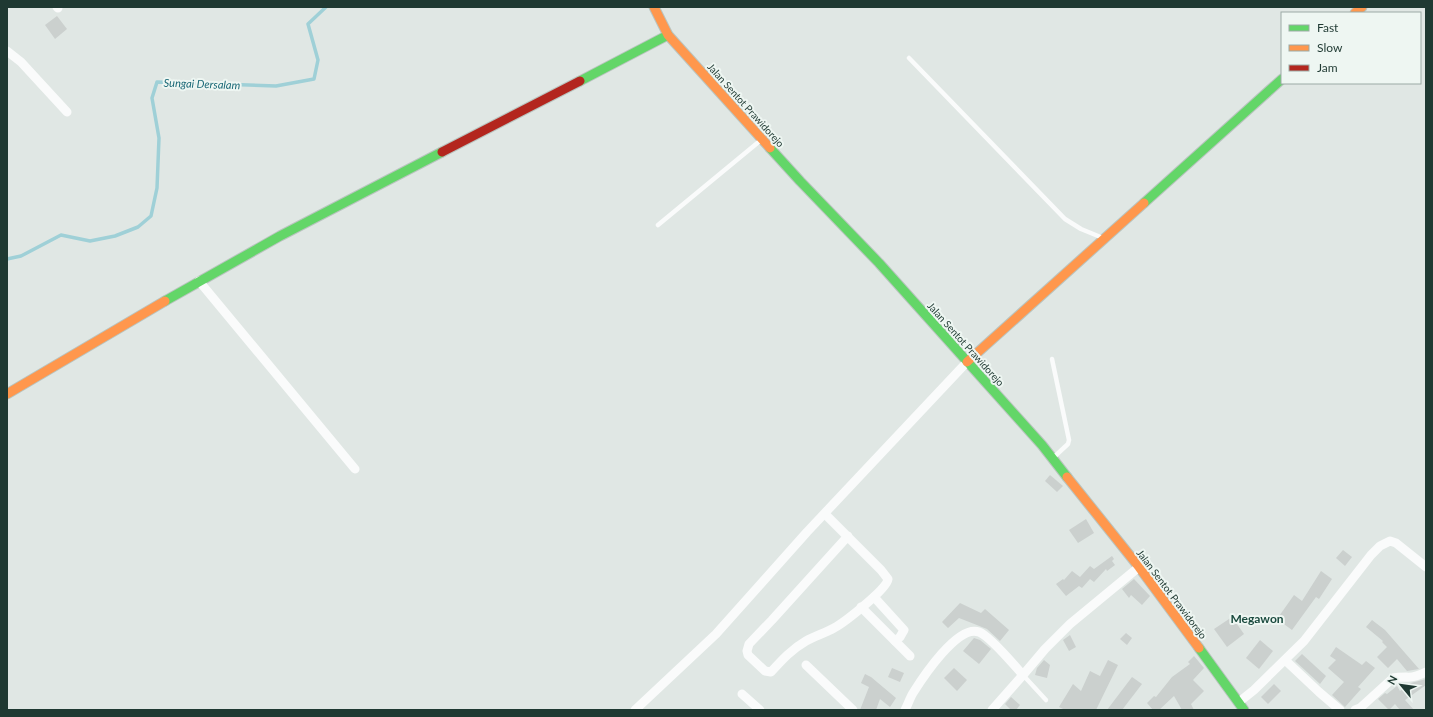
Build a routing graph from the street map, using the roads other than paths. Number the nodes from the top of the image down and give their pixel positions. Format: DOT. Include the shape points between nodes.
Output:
graph roads {
  1 [pos="654,7"];
  2 [pos="668,35"];
  3 [pos="7,51"];
  4 [pos="909,58"];
  5 [pos="1281,80"];
  6 [pos="67,112"];
  7 [pos="762,139"];
  8 [pos="658,225"];
  9 [pos="1105,239"];
  10 [pos="199,281"];
  11 [pos="1052,359"];
  12 [pos="967,362"];
  13 [pos="7,394"];
  14 [pos="1053,458"];
  15 [pos="355,469"];
  16 [pos="825,514"];
  17 [pos="848,536"];
  18 [pos="1139,567"];
  19 [pos="1426,567"];
  20 [pos="874,597"];
  21 [pos="861,607"];
  22 [pos="895,641"];
  23 [pos="910,656"];
  24 [pos="1285,660"];
  25 [pos="806,665"];
  26 [pos="1426,672"];
  27 [pos="1023,675"];
  28 [pos="742,694"];
  29 [pos="1046,700"];
  30 [pos="1239,702"];
  31 [pos="635,710"];
  32 [pos="760,710"];
  33 [pos="853,710"];
  34 [pos="905,710"];
  35 [pos="992,710"];
  36 [pos="1244,710"];
  37 [pos="1340,710"];
  38 [pos="1355,710"];
  1 -- 2 [label="street, Jalan Sentot Prawidorejo"];
  2 -- 7 [label="street, Jalan Sentot Prawidorejo"];
  2 -- 10 [label="street" via="280,236"];
  3 -- 6 [label="street" via="21,62"];
  4 -- 9 [label="lane" via="1065,219"];
  5 -- 9 [label="street"];
  7 -- 8 [label="lane"];
  7 -- 12 [label="street, Jalan Sentot Prawidorejo" via="879,263"];
  9 -- 12 [label="street"];
  10 -- 13 [label="street"];
  10 -- 15 [label="street"];
  11 -- 14 [label="lane" via="1069,440"];
  12 -- 14 [label="street, Jalan Sentot Prawidorejo"];
  12 -- 16 [label="street"];
  14 -- 18 [label="street, Jalan Sentot Prawidorejo"];
  16 -- 17 [label="street"];
  16 -- 31 [label="street" via="716,634"];
  17 -- 20 [label="street" via="888,578 885,586"];
  17 -- 21 [label="street" via="749,644 748,655 765,671 771,672 788,654 807,641 835,628"];
  18 -- 27 [label="street" via="1070,624"];
  18 -- 30 [label="street, Jalan Sentot Prawidorejo"];
  19 -- 24 [label="street" via="1396,543 1385,543 1371,555 1304,642"];
  20 -- 21 [label="street"];
  20 -- 22 [label="street" via="904,630"];
  21 -- 22 [label="street"];
  22 -- 23 [label="street"];
  24 -- 30 [label="street"];
  24 -- 37 [label="street"];
  25 -- 33 [label="street"];
  26 -- 38 [label="street" via="1407,678 1393,678"];
  27 -- 29 [label="lane"];
  27 -- 34 [label="street" via="992,642 980,632 972,631 949,644 912,694"];
  27 -- 35 [label="street"];
  28 -- 32 [label="street"];
  30 -- 36 [label="street, Jalan Sentot Prawidorejo"];
}
